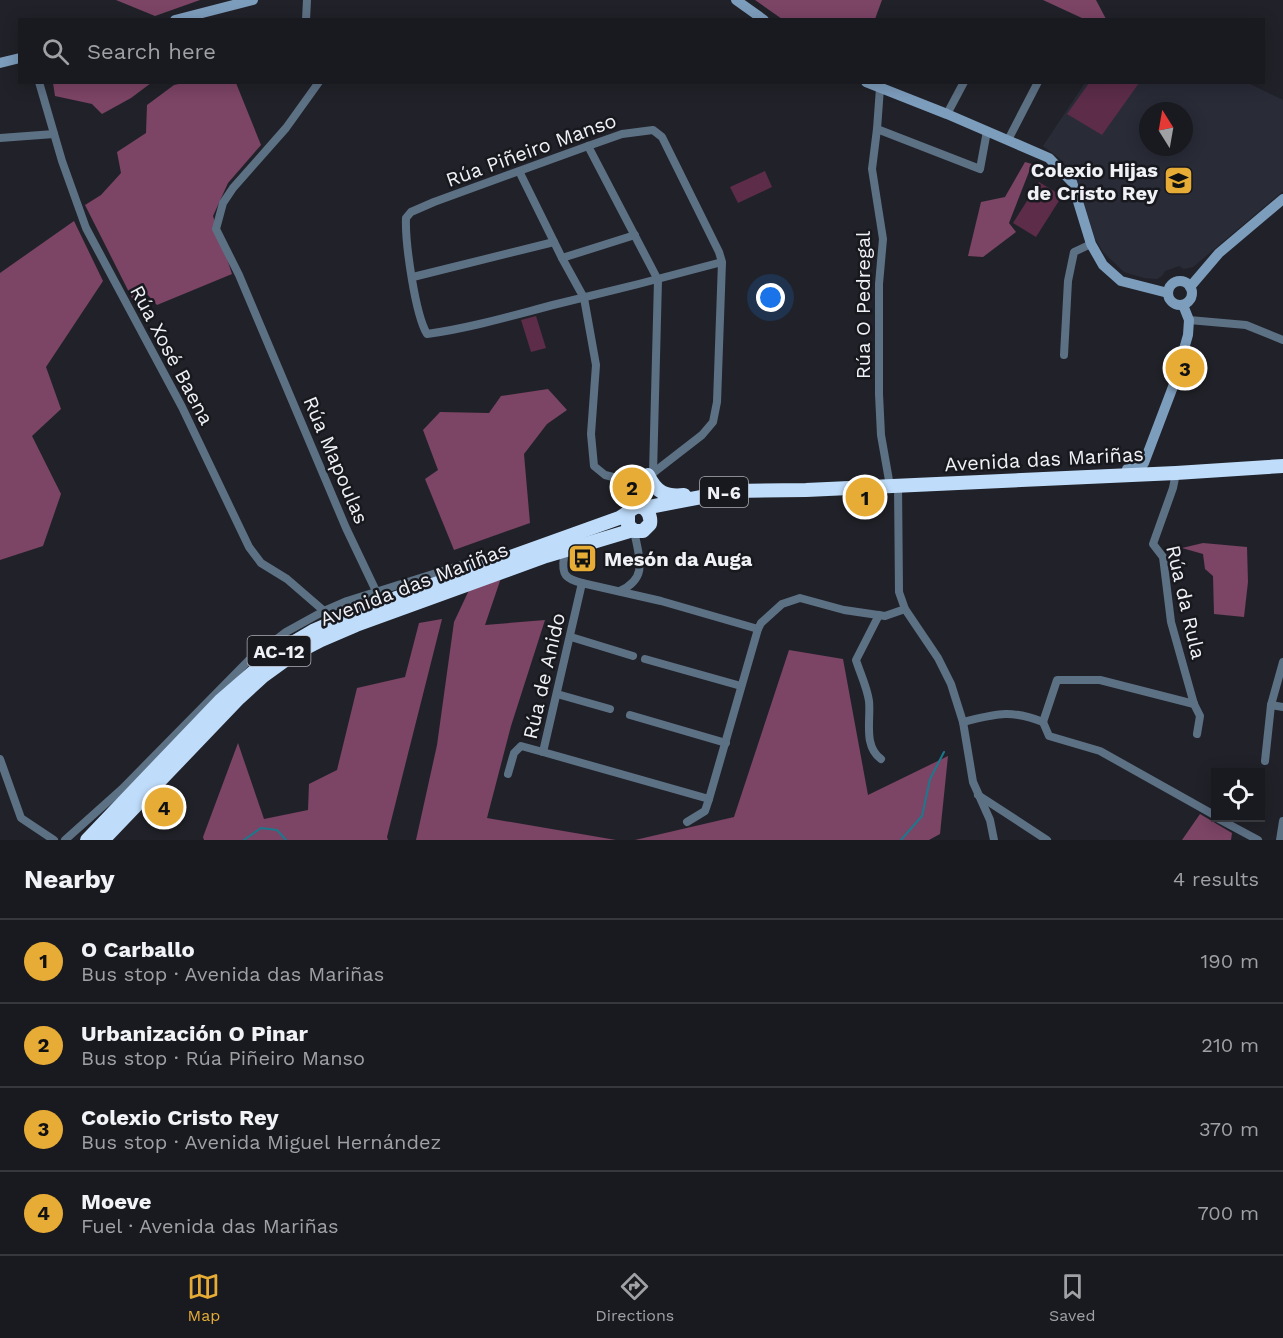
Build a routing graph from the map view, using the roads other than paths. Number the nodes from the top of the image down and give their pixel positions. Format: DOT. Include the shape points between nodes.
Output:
graph roads {
  1 [pos="253,0"];
  2 [pos="307,0"];
  3 [pos="736,0"];
  4 [pos="183,18"];
  5 [pos="306,18"];
  6 [pos="762,18"];
  7 [pos="18,58"];
  8 [pos="0,63"];
  9 [pos="40,84"];
  10 [pos="318,84"];
  11 [pos="871,84"];
  12 [pos="963,84"];
  13 [pos="1037,84"];
  14 [pos="880,88"];
  15 [pos="946,114"];
  16 [pos="877,129"];
  17 [pos="987,131"];
  18 [pos="54,134"];
  19 [pos="0,138"];
  20 [pos="1008,140"];
  21 [pos="588,146"];
  22 [pos="519,171"];
  23 [pos="1283,199"];
  24 [pos="635,235"];
  25 [pos="554,242"];
  26 [pos="1091,244"];
  27 [pos="562,258"];
  28 [pos="722,262"];
  29 [pos="413,277"];
  30 [pos="658,280"];
  31 [pos="1190,287"];
  32 [pos="1168,293"];
  33 [pos="584,297"];
  34 [pos="1183,305"];
  35 [pos="1189,320"];
  36 [pos="1283,340"];
  37 [pos="1064,355"];
  38 [pos="1149,452"];
  39 [pos="1283,466"];
  40 [pos="1242,469"];
  41 [pos="1176,473"];
  42 [pos="648,478"];
  43 [pos="1052,478"];
  44 [pos="894,486"];
  45 [pos="806,490"];
  46 [pos="714,494"];
  47 [pos="637,510"];
  48 [pos="650,524"];
  49 [pos="633,531"];
  50 [pos="602,538"];
  51 [pos="528,551"];
  52 [pos="546,556"];
  53 [pos="564,557"];
  54 [pos="582,583"];
  55 [pos="376,591"];
  56 [pos="620,591"];
  57 [pos="905,609"];
  58 [pos="324,611"];
  59 [pos="879,615"];
  60 [pos="758,629"];
  61 [pos="571,637"];
  62 [pos="633,656"];
  63 [pos="645,659"];
  64 [pos="1283,662"];
  65 [pos="741,686"];
  66 [pos="557,694"];
  67 [pos="1194,704"];
  68 [pos="1270,705"];
  69 [pos="1283,707"];
  70 [pos="610,710"];
  71 [pos="630,715"];
  72 [pos="963,722"];
  73 [pos="1043,722"];
  74 [pos="1197,734"];
  75 [pos="726,743"];
  76 [pos="543,753"];
  77 [pos="0,759"];
  78 [pos="881,759"];
  79 [pos="1265,761"];
  80 [pos="508,774"];
  81 [pos="978,795"];
  82 [pos="709,799"];
  83 [pos="1211,814"];
  84 [pos="1283,821"];
  85 [pos="687,822"];
  86 [pos="1225,822"];
  87 [pos="54,840"];
  88 [pos="65,840"];
  89 [pos="87,840"];
  90 [pos="103,840"];
  91 [pos="994,840"];
  92 [pos="1047,840"];
  93 [pos="1258,840"];
  94 [pos="1280,840"];
  1 -- 4 [label="street"];
  2 -- 5 [label="street"];
  3 -- 6 [label="street"];
  7 -- 8 [label="street"];
  9 -- 18 [label="street, Rúa Xosé Baena"];
  10 -- 55 [label="street, Rúa Mapoulas" via="286,128 233,188 223,203 216,229"];
  11 -- 14 [label="street"];
  12 -- 15 [label="street"];
  13 -- 20 [label="street"];
  14 -- 15 [label="street"];
  14 -- 16 [label="street, Rúa O Pedregal"];
  15 -- 17 [label="street"];
  16 -- 17 [label="street" via="980,169"];
  16 -- 44 [label="street, Rúa O Pedregal" via="872,169 882,239 879,394 881,435"];
  17 -- 20 [label="street"];
  18 -- 19 [label="street"];
  18 -- 58 [label="street, Rúa Xosé Baena" via="86,228 182,407 249,547 261,563 287,579"];
  20 -- 26 [label="street" via="1049,158 1072,182"];
  21 -- 22 [label="street, Rúa Piñeiro Manso"];
  21 -- 24 [label="street"];
  21 -- 28 [label="street, Rúa Piñeiro Manso" via="642,130 653,130 662,137"];
  22 -- 25 [label="street"];
  22 -- 29 [label="street, Rúa Piñeiro Manso" via="411,212 406,225"];
  23 -- 31 [label="street" via="1219,253"];
  24 -- 27 [label="street"];
  24 -- 30 [label="street"];
  25 -- 27 [label="street"];
  25 -- 29 [label="street"];
  26 -- 32 [label="street" via="1103,265 1121,281"];
  26 -- 37 [label="street" via="1074,252 1068,281"];
  27 -- 33 [label="street"];
  28 -- 30 [label="street"];
  28 -- 42 [label="street, Rúa Piñeiro Manso" via="713,422"];
  29 -- 33 [label="street, Rúa Piñeiro Manso" via="427,334"];
  30 -- 33 [label="street"];
  30 -- 42 [label="street"];
  31 -- 32 [label="street" via="1176,282"];
  31 -- 34 [label="street" via="1191,298"];
  32 -- 34 [label="street" via="1173,303"];
  33 -- 42 [label="street" via="596,365 591,434 594,466 614,477"];
  34 -- 35 [label="street"];
  35 -- 36 [label="street" via="1246,325"];
  35 -- 38 [label="street" via="1174,384"];
  38 -- 40 [label="street" via="1156,468 1230,465"];
  38 -- 43 [label="street" via="1138,469 1077,472"];
  39 -- 40 [label="highway, Avenida das Mariñas / N-6"];
  40 -- 41 [label="highway, Avenida das Mariñas / N-6"];
  41 -- 43 [label="highway, Avenida das Mariñas / N-6"];
  41 -- 67 [label="street, Rúa da Rula" via="1154,544 1163,557 1171,622"];
  42 -- 46 [label="highway" via="667,495"];
  42 -- 47 [label="highway"];
  43 -- 44 [label="highway, Avenida das Mariñas / N-6"];
  44 -- 45 [label="highway, Avenida das Mariñas / N-6"];
  44 -- 57 [label="street, Rúa O Pedregal" via="899,592"];
  45 -- 46 [label="highway, Avenida das Mariñas / N-6"];
  45 -- 48 [label="highway, Avenida das Mariñas / N-6" via="693,503 670,510"];
  46 -- 47 [label="highway, Avenida das Mariñas / N-6"];
  47 -- 48 [label="highway" via="650,513"];
  47 -- 49 [label="highway" via="628,525"];
  47 -- 51 [label="highway, Avenida das Mariñas / AC-12"];
  48 -- 49 [label="highway, AC-12" via="643,531"];
  49 -- 50 [label="highway, Avenida das Mariñas / AC-12"];
  49 -- 56 [label="street" via="639,576"];
  50 -- 52 [label="highway, Avenida das Mariñas / AC-12"];
  50 -- 53 [label="street" via="593,546"];
  51 -- 55 [label="street, Avenida das Mariñas" via="484,558"];
  51 -- 89 [label="highway, Avenida das Mariñas / AC-12" via="357,612 274,654 220,701"];
  52 -- 53 [label="street"];
  52 -- 90 [label="highway, Avenida das Mariñas / AC-12" via="356,625 292,655 239,698"];
  53 -- 54 [label="street" via="564,574"];
  54 -- 56 [label="street"];
  54 -- 61 [label="street, Rúa de Anido"];
  55 -- 58 [label="street, Avenida das Mariñas"];
  56 -- 60 [label="street"];
  57 -- 59 [label="street"];
  57 -- 72 [label="street" via="938,658"];
  58 -- 88 [label="street, Avenida das Mariñas" via="286,632 248,661 122,789"];
  59 -- 60 [label="street" via="800,598 782,604"];
  59 -- 78 [label="street" via="855,660 868,699 869,742"];
  60 -- 65 [label="street"];
  61 -- 62 [label="street"];
  61 -- 66 [label="street, Rúa de Anido"];
  63 -- 65 [label="street"];
  64 -- 68 [label="street"];
  65 -- 75 [label="street"];
  66 -- 70 [label="street"];
  66 -- 76 [label="street, Rúa de Anido"];
  67 -- 73 [label="street" via="1100,680 1057,680"];
  67 -- 74 [label="street, Rúa da Rula" via="1200,716"];
  68 -- 69 [label="street"];
  68 -- 79 [label="street"];
  71 -- 75 [label="street"];
  72 -- 73 [label="street" via="998,713 1024,714"];
  72 -- 81 [label="street"];
  73 -- 83 [label="street" via="1049,736 1100,751"];
  75 -- 82 [label="street"];
  76 -- 80 [label="street" via="520,746"];
  76 -- 82 [label="street, Rúa de Anido"];
  77 -- 87 [label="street" via="21,818"];
  81 -- 91 [label="street"];
  81 -- 92 [label="street"];
  82 -- 85 [label="street" via="705,811"];
  84 -- 94 [label="street"];
  86 -- 93 [label="street"];
}
